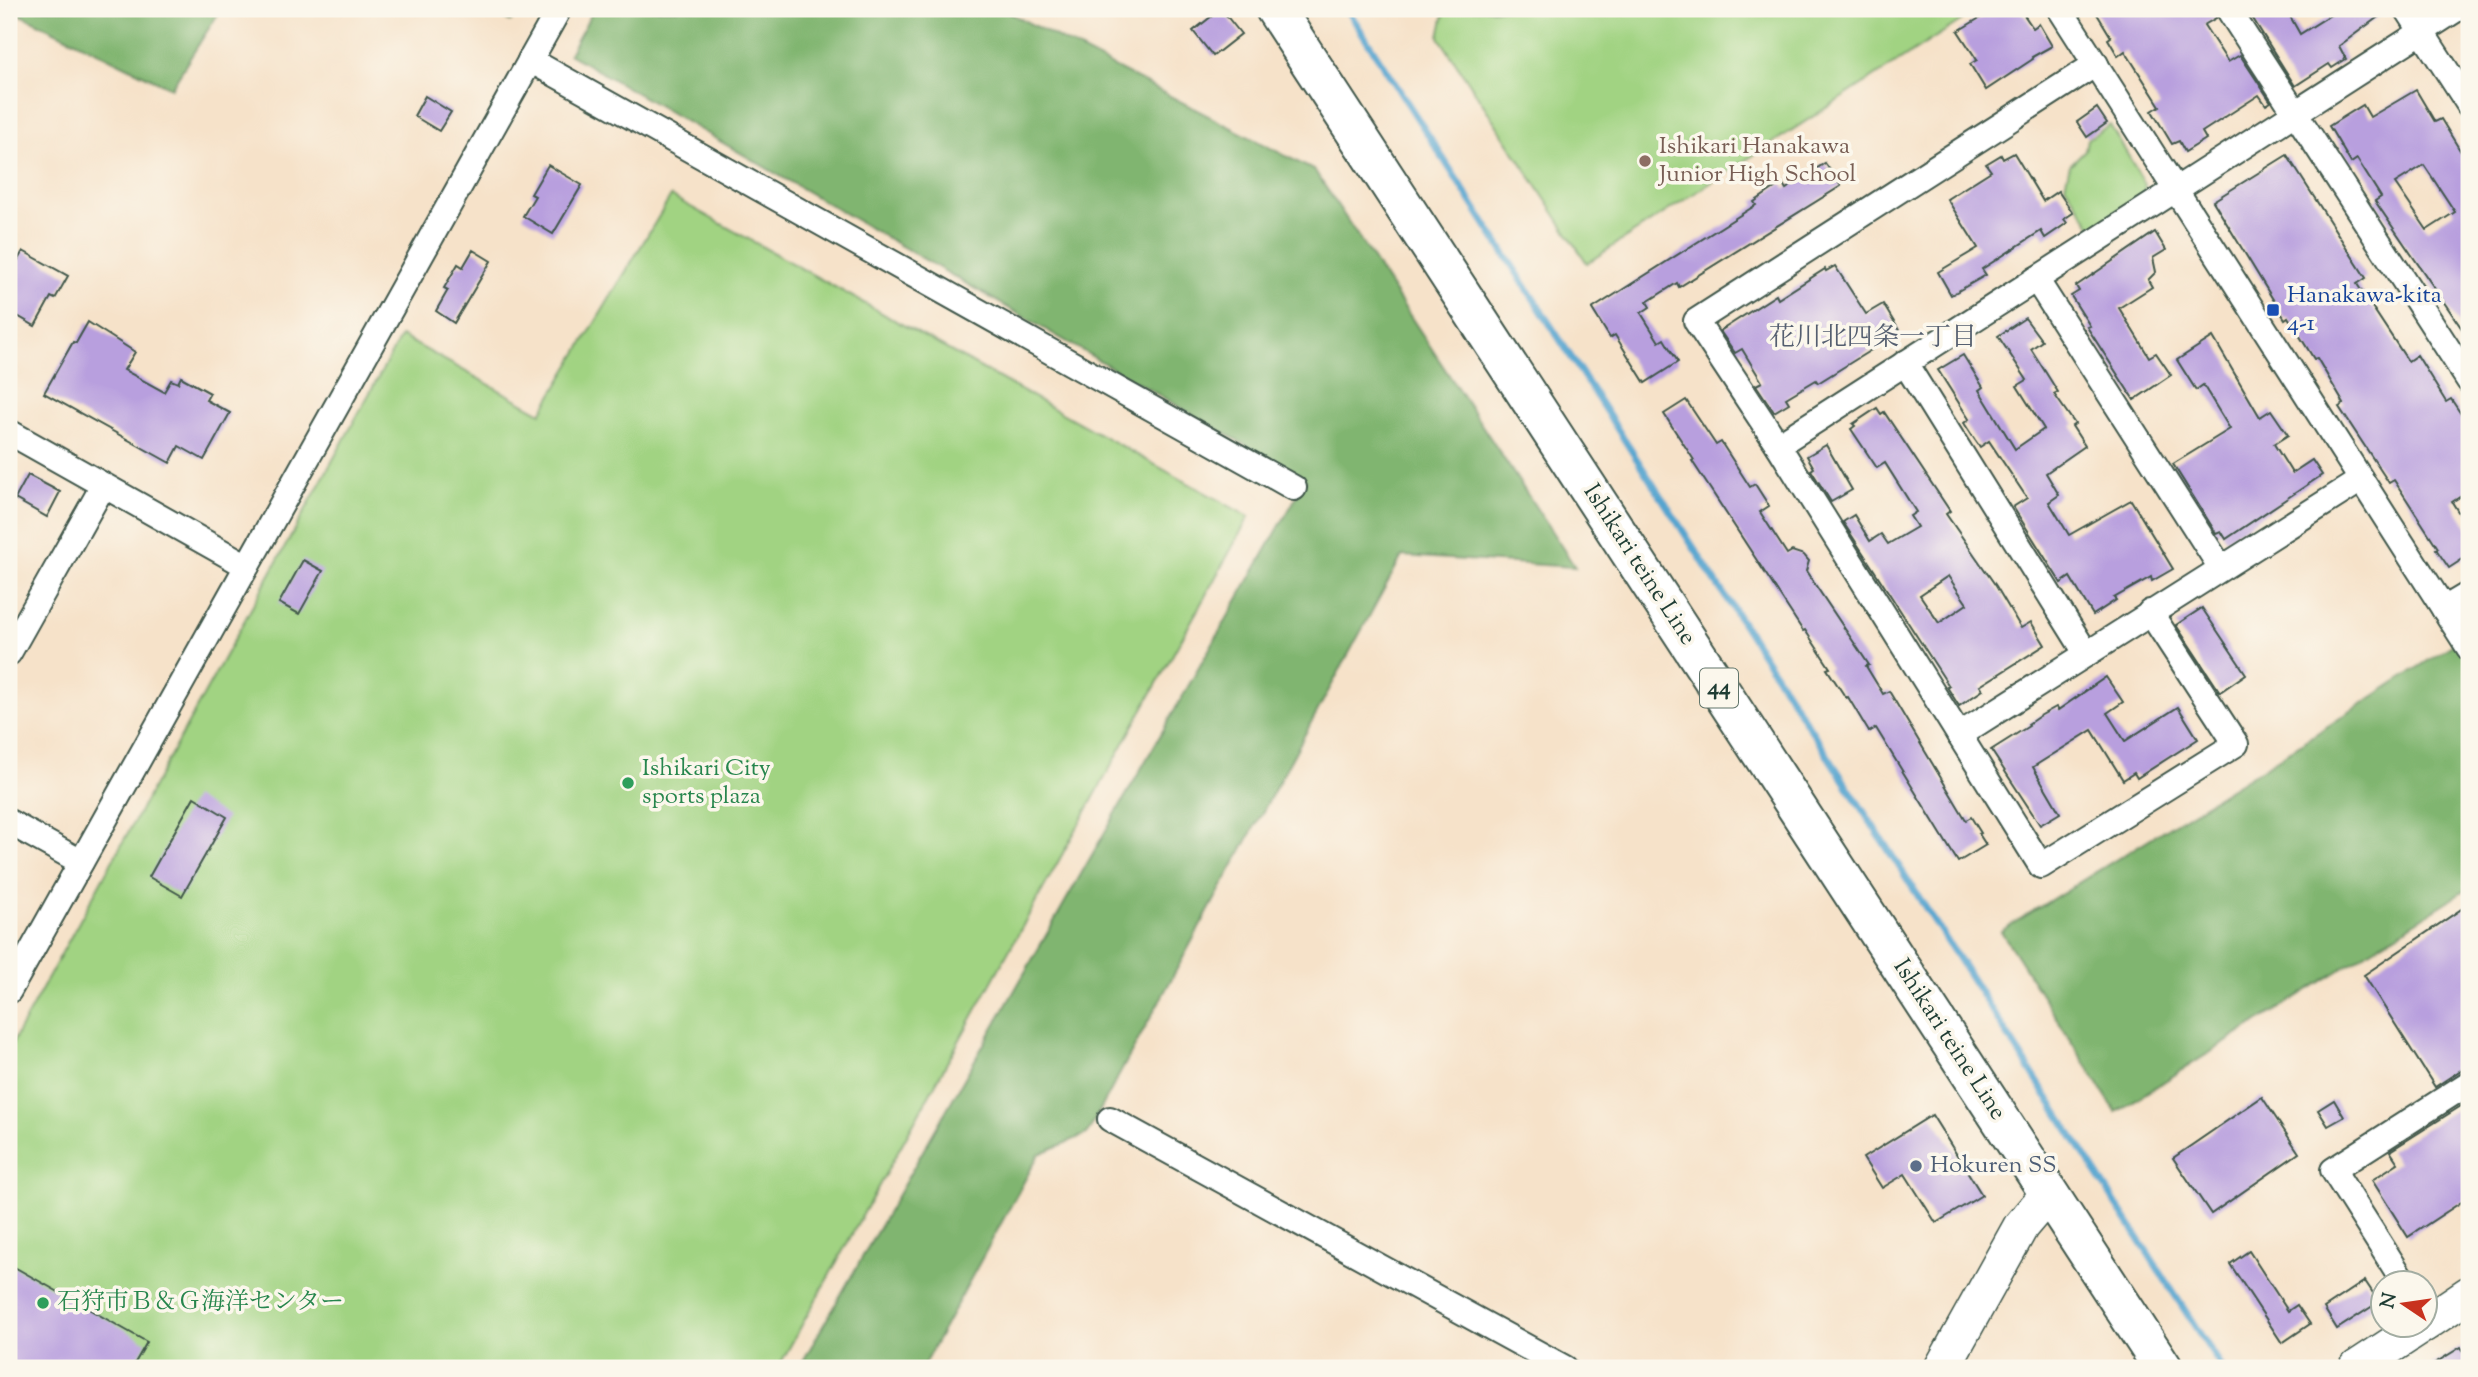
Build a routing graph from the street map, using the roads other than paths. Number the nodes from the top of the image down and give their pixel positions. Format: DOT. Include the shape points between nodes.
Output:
graph roads {
  1 [pos="559,9"];
  2 [pos="1275,9"];
  3 [pos="2060,9"];
  4 [pos="2228,9"];
  5 [pos="2407,9"];
  6 [pos="2457,9"];
  7 [pos="2422,32"];
  8 [pos="530,60"];
  9 [pos="2096,64"];
  10 [pos="2469,105"];
  11 [pos="2295,113"];
  12 [pos="2176,189"];
  13 [pos="2036,279"];
  14 [pos="1905,363"];
  15 [pos="2469,381"];
  16 [pos="9,432"];
  17 [pos="1778,445"];
  18 [pos="2361,480"];
  19 [pos="103,486"];
  20 [pos="1294,488"];
  21 [pos="247,566"];
  22 [pos="2221,568"];
  23 [pos="2469,594"];
  24 [pos="2444,609"];
  25 [pos="2150,612"];
  26 [pos="2469,648"];
  27 [pos="9,653"];
  28 [pos="2086,653"];
  29 [pos="1959,735"];
  30 [pos="9,822"];
  31 [pos="81,862"];
  32 [pos="9,991"];
  33 [pos="2469,1083"];
  34 [pos="1110,1119"];
  35 [pos="2049,1193"];
  36 [pos="2395,1268"];
  37 [pos="2469,1294"];
  38 [pos="2440,1312"];
  39 [pos="2407,1338"];
  40 [pos="2379,1362"];
  41 [pos="1564,1368"];
  42 [pos="1942,1368"];
  43 [pos="2163,1368"];
  1 -- 8 [label="street"];
  2 -- 35 [label="main road, Ishikari teine Line / 44"];
  3 -- 9 [label="street"];
  4 -- 11 [label="street"];
  5 -- 7 [label="street"];
  6 -- 7 [label="street"];
  7 -- 10 [label="street"];
  7 -- 11 [label="street"];
  8 -- 20 [label="street"];
  8 -- 21 [label="street"];
  9 -- 12 [label="street"];
  9 -- 17 [label="street" via="1696,321"];
  11 -- 12 [label="street"];
  11 -- 15 [label="street"];
  12 -- 13 [label="street"];
  12 -- 18 [label="street"];
  13 -- 14 [label="street"];
  13 -- 22 [label="street"];
  14 -- 17 [label="street"];
  14 -- 28 [label="street"];
  16 -- 19 [label="street"];
  17 -- 29 [label="street"];
  18 -- 22 [label="street"];
  18 -- 24 [label="street"];
  19 -- 21 [label="street"];
  19 -- 27 [label="street"];
  21 -- 31 [label="street"];
  22 -- 25 [label="street"];
  23 -- 24 [label="street"];
  24 -- 26 [label="street"];
  25 -- 28 [label="street"];
  25 -- 29 [label="street" via="2236,744 2041,866"];
  28 -- 29 [label="street"];
  30 -- 31 [label="street"];
  31 -- 32 [label="street"];
  33 -- 36 [label="street" via="2333,1170"];
  34 -- 41 [label="street"];
  35 -- 42 [label="street" via="2021,1226"];
  35 -- 43 [label="main road, Ishikari teine Line / 44"];
  37 -- 38 [label="street"];
  39 -- 40 [label="street"];
}
